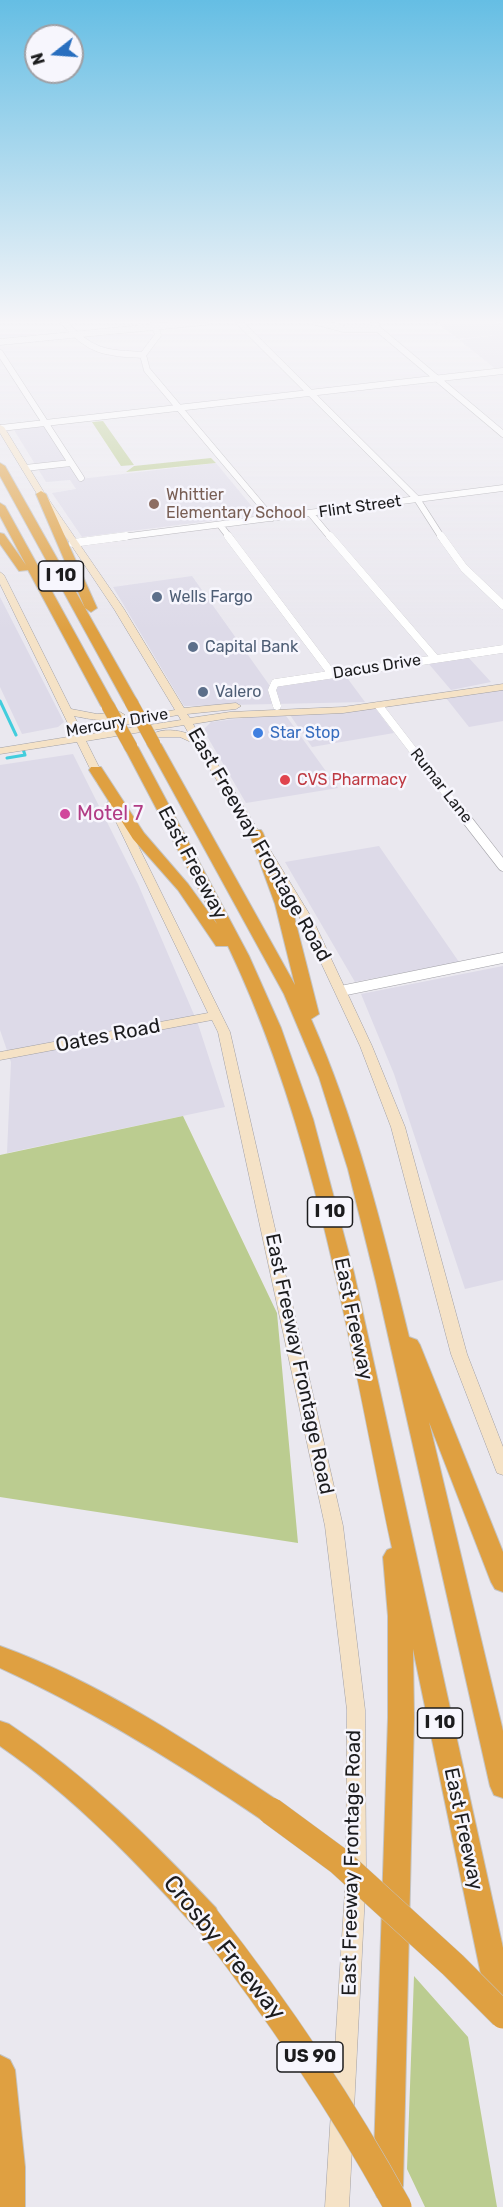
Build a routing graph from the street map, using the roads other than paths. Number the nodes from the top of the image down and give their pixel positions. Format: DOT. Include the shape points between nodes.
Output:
graph roads {
  1 [pos="23,425"];
  2 [pos="46,425"];
  3 [pos="193,425"];
  4 [pos="342,425"];
  5 [pos="0,427"];
  6 [pos="71,463"];
  7 [pos="0,466"];
  8 [pos="25,468"];
  9 [pos="81,478"];
  10 [pos="503,488"];
  11 [pos="40,494"];
  12 [pos="417,499"];
  13 [pos="0,506"];
  14 [pos="311,514"];
  15 [pos="272,518"];
  16 [pos="220,525"];
  17 [pos="0,536"];
  18 [pos="74,543"];
  19 [pos="0,575"];
  20 [pos="503,605"];
  21 [pos="76,646"];
  22 [pos="503,649"];
  23 [pos="435,658"];
  24 [pos="332,674"];
  25 [pos="122,685"];
  26 [pos="503,687"];
  27 [pos="173,698"];
  28 [pos="277,706"];
  29 [pos="380,706"];
  30 [pos="66,711"];
  31 [pos="181,711"];
  32 [pos="188,722"];
  33 [pos="78,734"];
  34 [pos="200,742"];
  35 [pos="0,745"];
  36 [pos="0,751"];
  37 [pos="93,764"];
  38 [pos="256,833"];
  39 [pos="503,866"];
  40 [pos="503,958"];
  41 [pos="341,991"];
  42 [pos="260,1000"];
  43 [pos="217,1015"];
  44 [pos="4,1056"];
  45 [pos="328,1077"];
  46 [pos="386,1282"];
  47 [pos="378,1431"];
  48 [pos="503,1468"];
  49 [pos="503,1582"];
  50 [pos="0,1657"];
  51 [pos="0,1732"];
  52 [pos="503,1786"];
  53 [pos="503,2015"];
  54 [pos="0,2070"];
  55 [pos="10,2207"];
  56 [pos="337,2207"];
  57 [pos="387,2207"];
  58 [pos="398,2207"];
  1 -- 5 [label="street"];
  2 -- 6 [label="street"];
  3 -- 15 [label="street"];
  4 -- 12 [label="street"];
  5 -- 8 [label="main road, East Freeway Frontage Road"];
  6 -- 8 [label="street"];
  6 -- 9 [label="street"];
  7 -- 25 [label="highway, East Freeway / I 10"];
  8 -- 11 [label="main road, East Freeway Frontage Road"];
  10 -- 12 [label="street, Flint Street"];
  11 -- 18 [label="main road, East Freeway Frontage Road"];
  11 -- 25 [label="highway"];
  12 -- 14 [label="street, Flint Street"];
  12 -- 20 [label="street" via="450,550"];
  13 -- 21 [label="highway, East Freeway / I 10"];
  14 -- 15 [label="street, Flint Street"];
  14 -- 23 [label="street"];
  15 -- 16 [label="street, Flint Street"];
  16 -- 18 [label="street, Flint Street"];
  16 -- 24 [label="street"];
  17 -- 21 [label="highway"];
  18 -- 27 [label="main road, East Freeway Frontage Road"];
  19 -- 30 [label="main road, East Freeway Frontage Road"];
  21 -- 42 [label="highway, East Freeway / I 10, bridge" via="202,880"];
  22 -- 23 [label="street, Dacus Drive"];
  23 -- 24 [label="street, Dacus Drive"];
  24 -- 28 [label="street, Dacus Drive" via="275,683 272,690"];
  25 -- 45 [label="highway, East Freeway / I 10, bridge" via="292,994"];
  26 -- 29 [label="main road, Mercury Drive"];
  27 -- 30 [label="main road" via="154,709 110,717"];
  27 -- 31 [label="main road, East Freeway Frontage Road"];
  28 -- 29 [label="main road, Mercury Drive"];
  28 -- 31 [label="main road, Mercury Drive"];
  29 -- 32 [label="main road, Mercury Drive" via="255,713"];
  29 -- 39 [label="street, Rumar Lane"];
  30 -- 33 [label="main road, East Freeway Frontage Road"];
  31 -- 32 [label="main road, East Freeway Frontage Road"];
  31 -- 33 [label="main road, Mercury Drive"];
  32 -- 33 [label="main road, Mercury Drive"];
  32 -- 34 [label="main road, East Freeway Frontage Road"];
  33 -- 35 [label="main road, Mercury Drive"];
  33 -- 36 [label="main road, Mercury Drive"];
  33 -- 37 [label="main road, East Freeway Frontage Road"];
  34 -- 37 [label="main road" via="172,733 110,741 97,746"];
  34 -- 38 [label="main road, East Freeway Frontage Road"];
  37 -- 42 [label="highway" via="138,836 205,916"];
  37 -- 43 [label="main road, East Freeway Frontage Road"];
  38 -- 41 [label="main road, East Freeway Frontage Road" via="307,920"];
  38 -- 45 [label="highway" via="283,904"];
  40 -- 41 [label="street"];
  41 -- 48 [label="main road, East Freeway Frontage Road" via="398,1127 459,1354"];
  42 -- 47 [label="highway, East Freeway / I 10" via="292,1083 325,1191"];
  43 -- 44 [label="main road, Oates Road"];
  43 -- 56 [label="main road, East Freeway Frontage Road" via="237,1086 334,1526 356,1710 356,1874"];
  45 -- 46 [label="highway, East Freeway / I 10"];
  46 -- 49 [label="highway"];
  46 -- 52 [label="highway, East Freeway / I 10"];
  47 -- 53 [label="highway, East Freeway / I 10"];
  47 -- 57 [label="highway" via="400,1616 399,1812"];
  50 -- 53 [label="highway, bridge" via="146,1730 270,1811 339,1861"];
  51 -- 58 [label="highway, Crosby Freeway / US 90, bridge" via="92,1801 206,1917 318,2069"];
  54 -- 55 [label="highway"];
}
